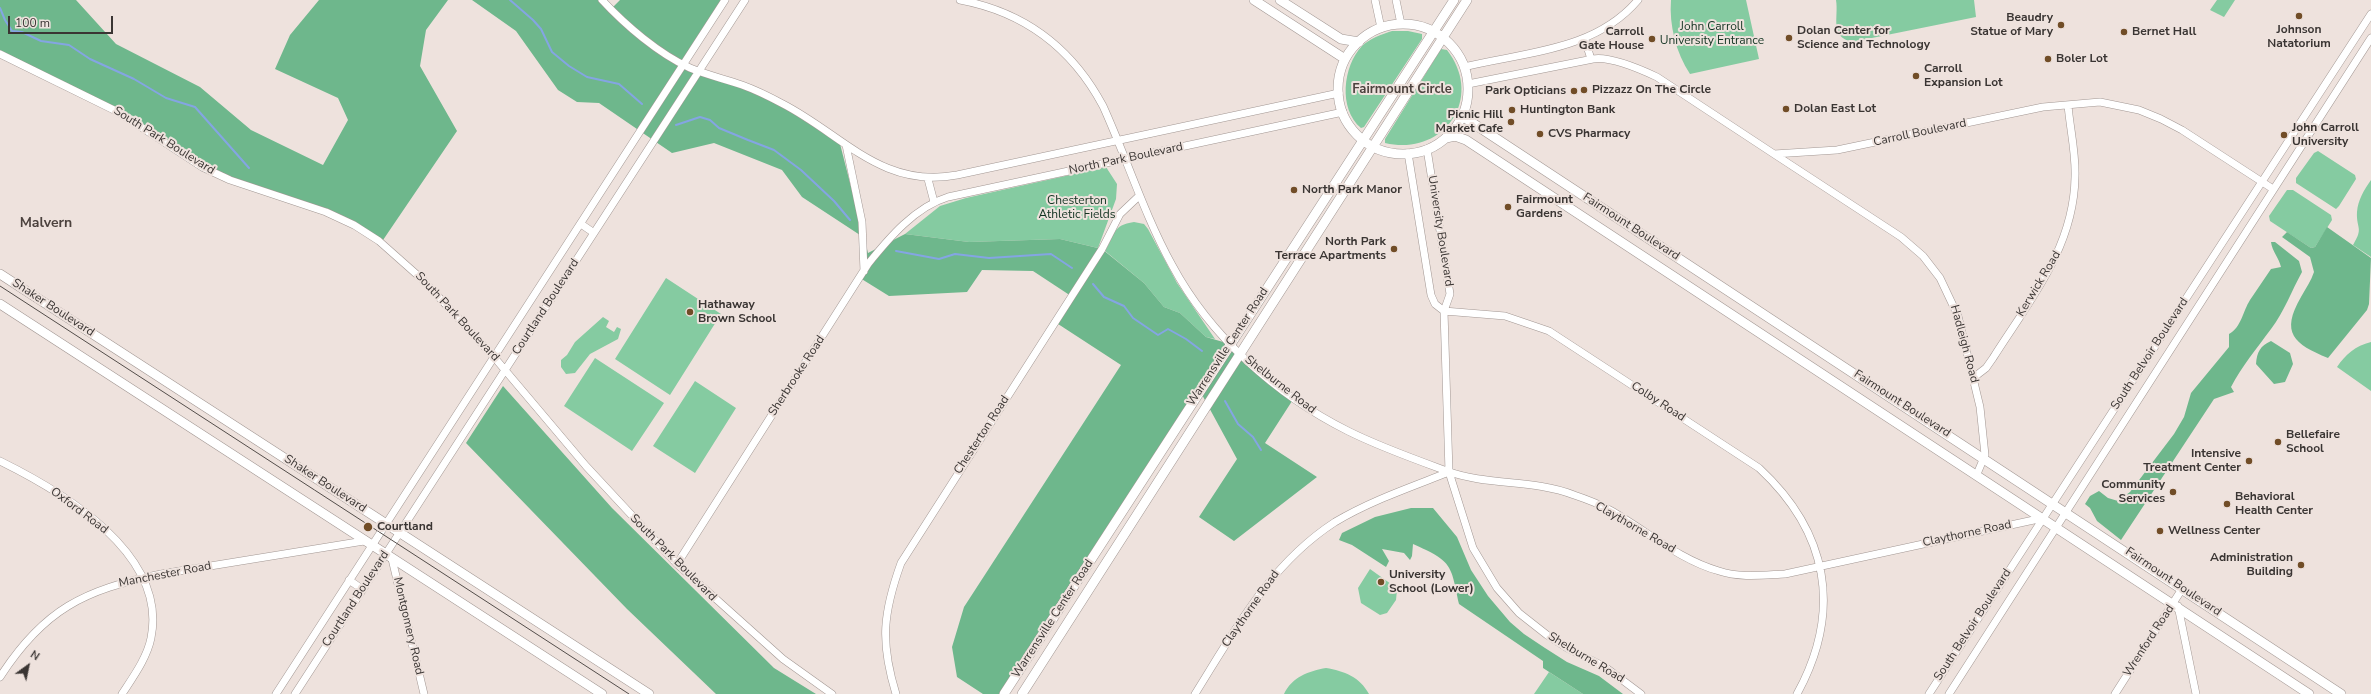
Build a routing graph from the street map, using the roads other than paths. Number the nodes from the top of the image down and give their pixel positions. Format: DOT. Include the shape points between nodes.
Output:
graph roads {
  1 [pos="602,0"];
  2 [pos="725,0"];
  3 [pos="745,0"];
  4 [pos="960,0"];
  5 [pos="1254,0"];
  6 [pos="1280,0"];
  7 [pos="1375,0"];
  8 [pos="1396,0"];
  9 [pos="1454,0"];
  10 [pos="1467,0"];
  11 [pos="1638,0"];
  12 [pos="2371,14"];
  13 [pos="1401,24"];
  14 [pos="1381,28"];
  15 [pos="1433,31"];
  16 [pos="1443,38"];
  17 [pos="2371,38"];
  18 [pos="1585,40"];
  19 [pos="1359,42"];
  20 [pos="0,54"];
  21 [pos="1345,59"];
  22 [pos="1591,59"];
  23 [pos="684,65"];
  24 [pos="1464,67"];
  25 [pos="699,71"];
  26 [pos="1468,84"];
  27 [pos="1339,93"];
  28 [pos="2068,104"];
  29 [pos="1343,112"];
  30 [pos="1462,116"];
  31 [pos="1446,138"];
  32 [pos="1362,139"];
  33 [pos="1117,140"];
  34 [pos="846,145"];
  35 [pos="1374,147"];
  36 [pos="1427,149"];
  37 [pos="1408,153"];
  38 [pos="1774,154"];
  39 [pos="1124,159"];
  40 [pos="928,179"];
  41 [pos="2262,182"];
  42 [pos="2273,189"];
  43 [pos="1139,196"];
  44 [pos="934,202"];
  45 [pos="581,224"];
  46 [pos="594,233"];
  47 [pos="864,271"];
  48 [pos="0,274"];
  49 [pos="0,304"];
  50 [pos="1444,310"];
  51 [pos="1230,344"];
  52 [pos="1240,354"];
  53 [pos="494,357"];
  54 [pos="505,369"];
  55 [pos="1973,378"];
  56 [pos="1985,458"];
  57 [pos="0,461"];
  58 [pos="1449,472"];
  59 [pos="1977,474"];
  60 [pos="2053,504"];
  61 [pos="2065,511"];
  62 [pos="2043,518"];
  63 [pos="386,523"];
  64 [pos="2056,526"];
  65 [pos="399,532"];
  66 [pos="368,543"];
  67 [pos="388,556"];
  68 [pos="677,564"];
  69 [pos="1822,566"];
  70 [pos="143,578"];
  71 [pos="349,580"];
  72 [pos="362,589"];
  73 [pos="2182,589"];
  74 [pos="2176,603"];
  75 [pos="0,677"];
  76 [pos="122,694"];
  77 [pos="276,694"];
  78 [pos="295,694"];
  79 [pos="424,694"];
  80 [pos="602,694"];
  81 [pos="649,694"];
  82 [pos="832,694"];
  83 [pos="896,694"];
  84 [pos="1004,694"];
  85 [pos="1022,694"];
  86 [pos="1195,694"];
  87 [pos="1641,694"];
  88 [pos="1797,694"];
  89 [pos="1929,694"];
  90 [pos="1949,694"];
  91 [pos="2115,694"];
  92 [pos="2196,694"];
  93 [pos="2309,694"];
  94 [pos="2340,694"];
  1 -- 23 [label="street, North Park Boulevard" via="640,35"];
  2 -- 23 [label="street, Courtland Boulevard"];
  3 -- 25 [label="street, Courtland Boulevard"];
  4 -- 33 [label="street, Shelburne Road" via="988,6 1016,17 1058,46 1080,69 1091,86"];
  5 -- 21 [label="main road"];
  6 -- 19 [label="main road" via="1341,39"];
  7 -- 14 [label="street"];
  8 -- 13 [label="street"];
  9 -- 15 [label="main road, Warrensville Center Road"];
  10 -- 16 [label="main road, Warrensville Center Road"];
  11 -- 18 [label="street" via="1614,22"];
  12 -- 41 [label="street, South Belvoir Boulevard"];
  13 -- 14 [label="main road"];
  13 -- 15 [label="main road" via="1420,26"];
  14 -- 19 [label="main road"];
  15 -- 16 [label="main road"];
  15 -- 32 [label="main road, Warrensville Center Road"];
  16 -- 24 [label="main road" via="1455,50"];
  16 -- 35 [label="main road, Warrensville Center Road"];
  17 -- 42 [label="street, South Belvoir Boulevard"];
  18 -- 22 [label="street"];
  18 -- 24 [label="street"];
  19 -- 21 [label="main road"];
  20 -- 53 [label="street, South Park Boulevard" via="118,112 202,167 230,180 326,212 354,225 379,241 405,263"];
  21 -- 27 [label="main road" via="1339,78"];
  22 -- 26 [label="street"];
  22 -- 38 [label="street" via="1627,66 1657,77"];
  23 -- 25 [label="street, North Park Boulevard"];
  23 -- 45 [label="street, Courtland Boulevard"];
  24 -- 26 [label="main road"];
  25 -- 34 [label="street, North Park Boulevard" via="760,92 802,114"];
  25 -- 46 [label="street, Courtland Boulevard"];
  26 -- 30 [label="main road"];
  27 -- 29 [label="main road"];
  27 -- 33 [label="street, North Park Boulevard"];
  28 -- 38 [label="street, Carroll Boulevard" via="1837,150"];
  28 -- 41 [label="street, Carroll Boulevard" via="2100,102 2139,110 2161,119"];
  28 -- 55 [label="street, Kerwick Road" via="2076,176 2073,204 2063,244 2055,262 1993,358 1986,368"];
  29 -- 32 [label="main road" via="1352,129"];
  29 -- 39 [label="street, North Park Boulevard"];
  30 -- 31 [label="main road"];
  30 -- 56 [label="main road, Fairmount Boulevard"];
  31 -- 36 [label="main road"];
  31 -- 59 [label="main road, Fairmount Boulevard" via="1455,136 1466,140"];
  32 -- 35 [label="main road"];
  32 -- 51 [label="main road, Warrensville Center Road"];
  33 -- 39 [label="street, Shelburne Road"];
  33 -- 40 [label="street, North Park Boulevard"];
  34 -- 40 [label="street, North Park Boulevard" via="881,165"];
  34 -- 47 [label="street" via="862,222"];
  35 -- 37 [label="main road"];
  35 -- 52 [label="main road, Warrensville Center Road"];
  36 -- 37 [label="main road"];
  36 -- 50 [label="street, University Boulevard" via="1450,290 1450,299"];
  37 -- 50 [label="street, University Boulevard" via="1431,295 1435,304"];
  38 -- 55 [label="street, Hadleigh Road" via="1892,230 1923,256 1940,278 1954,306"];
  39 -- 43 [label="street, Shelburne Road"];
  39 -- 44 [label="street, North Park Boulevard"];
  40 -- 44 [label="street"];
  41 -- 42 [label="street, Carroll Boulevard"];
  41 -- 60 [label="street, South Belvoir Boulevard"];
  42 -- 61 [label="street, South Belvoir Boulevard" via="2102,458"];
  43 -- 51 [label="street, Shelburne Road" via="1183,284"];
  43 -- 83 [label="street, Chesterton Road" via="1120,214 1098,255 901,563 889,595 885,623 886,654"];
  44 -- 47 [label="street, Sherbrooke Road" via="897,232"];
  45 -- 46 [label="street"];
  45 -- 53 [label="street, Courtland Boulevard"];
  46 -- 54 [label="street, Courtland Boulevard"];
  47 -- 68 [label="street, Sherbrooke Road"];
  48 -- 63 [label="main road, Shaker Boulevard"];
  49 -- 66 [label="main road"];
  50 -- 58 [label="street, University Boulevard"];
  50 -- 69 [label="street, Colby Road" via="1505,316 1549,331 1759,468 1779,486 1796,509 1806,525"];
  51 -- 52 [label="street, Shelburne Road"];
  51 -- 84 [label="main road, Warrensville Center Road"];
  52 -- 58 [label="street, Shelburne Road" via="1282,389 1333,423 1362,438"];
  52 -- 85 [label="main road, Warrensville Center Road"];
  53 -- 54 [label="street, South Park Boulevard"];
  53 -- 63 [label="street, Courtland Boulevard"];
  54 -- 65 [label="street, Courtland Boulevard"];
  54 -- 68 [label="street, South Park Boulevard" via="586,466"];
  55 -- 56 [label="street, Hadleigh Road" via="1980,407"];
  56 -- 59 [label="street"];
  56 -- 60 [label="main road, Fairmount Boulevard"];
  57 -- 70 [label="street, Oxford Road" via="58,494 96,522 128,552"];
  58 -- 69 [label="street, Claythorne Road" via="1533,485 1571,494 1609,510 1692,562 1720,572 1750,576 1785,574"];
  58 -- 86 [label="street, Claythorne Road" via="1362,508 1335,523 1301,548 1271,577"];
  58 -- 87 [label="street, Shelburne Road" via="1473,548 1497,588 1519,613 1547,635 1604,667"];
  59 -- 62 [label="main road, Fairmount Boulevard"];
  60 -- 61 [label="main road, Fairmount Boulevard"];
  60 -- 62 [label="street, South Belvoir Boulevard"];
  61 -- 64 [label="street, South Belvoir Boulevard"];
  61 -- 73 [label="main road, Fairmount Boulevard"];
  62 -- 64 [label="main road, Fairmount Boulevard"];
  62 -- 69 [label="street, Claythorne Road"];
  62 -- 89 [label="street, South Belvoir Boulevard"];
  63 -- 65 [label="main road, Shaker Boulevard"];
  63 -- 66 [label="street, Courtland Boulevard"];
  64 -- 74 [label="main road, Fairmount Boulevard"];
  64 -- 90 [label="street, South Belvoir Boulevard"];
  65 -- 67 [label="street, Courtland Boulevard"];
  65 -- 81 [label="main road, Shaker Boulevard"];
  66 -- 67 [label="main road"];
  66 -- 70 [label="street, Manchester Road"];
  66 -- 71 [label="street, Courtland Boulevard"];
  67 -- 72 [label="street, Courtland Boulevard"];
  67 -- 79 [label="street, Montgomery Road"];
  67 -- 80 [label="main road"];
  68 -- 82 [label="street, South Park Boulevard" via="783,659"];
  69 -- 88 [label="street, Colby Road" via="1824,610 1806,678"];
  70 -- 75 [label="street, Manchester Road" via="98,591 57,611 28,638"];
  70 -- 76 [label="street, Oxford Road" via="150,605 151,638 140,665"];
  71 -- 72 [label="street"];
  71 -- 77 [label="street, Courtland Boulevard"];
  72 -- 78 [label="street, Courtland Boulevard"];
  73 -- 74 [label="street, Wrenford Road"];
  73 -- 94 [label="main road, Fairmount Boulevard"];
  74 -- 91 [label="street, Wrenford Road"];
  74 -- 92 [label="street"];
  74 -- 93 [label="main road, Fairmount Boulevard"];
}
